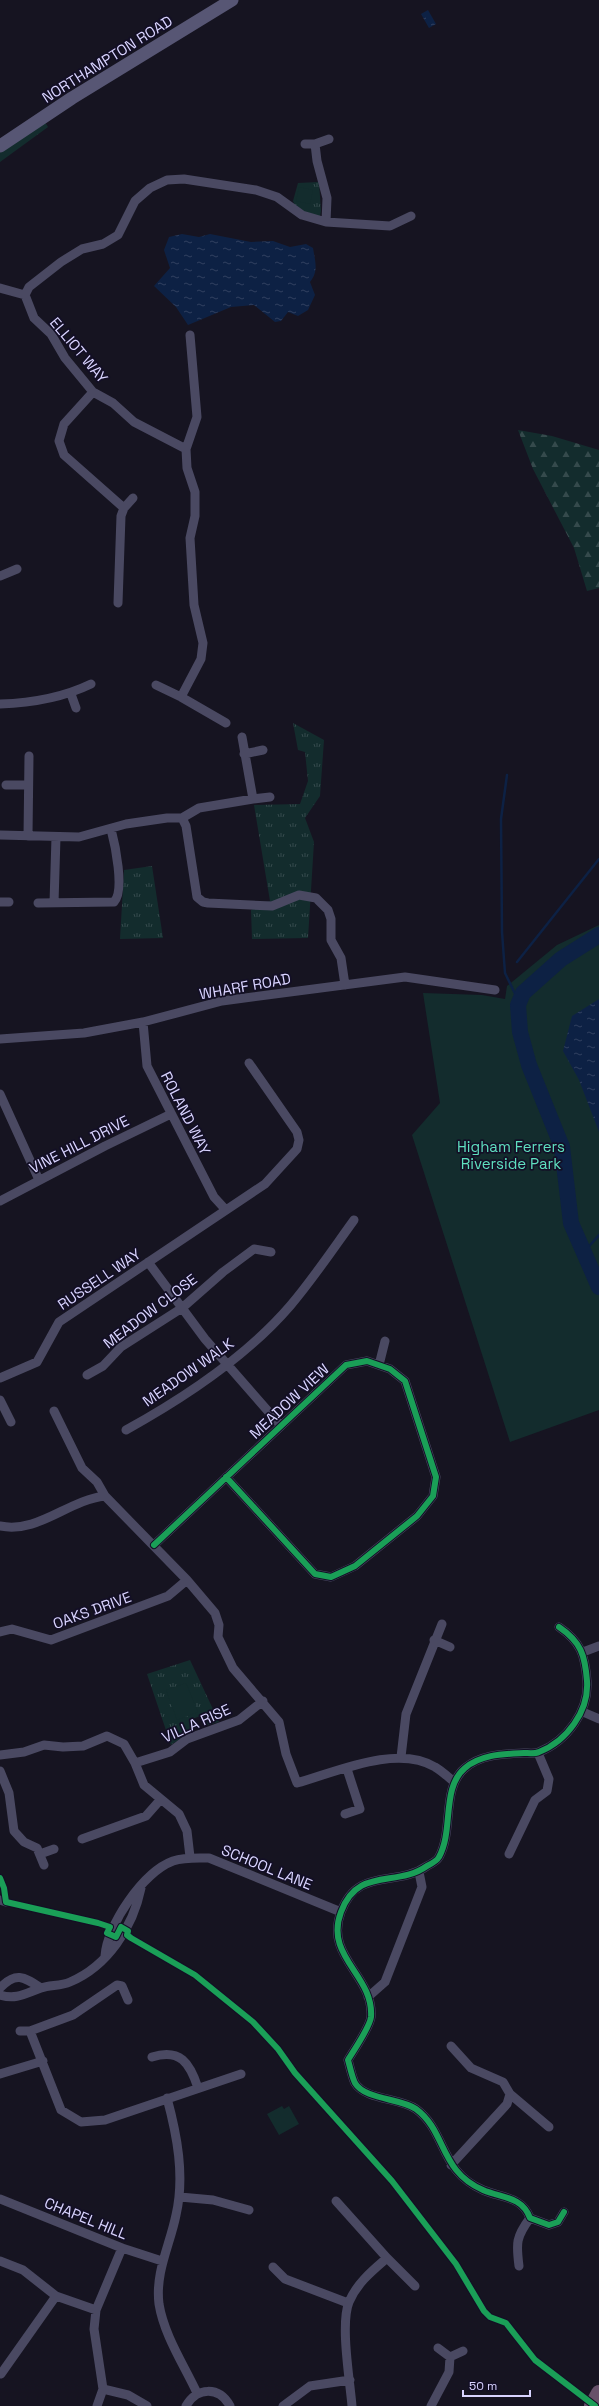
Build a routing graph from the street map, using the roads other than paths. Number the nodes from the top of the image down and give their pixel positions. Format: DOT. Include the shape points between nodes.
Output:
graph roads {
  1 [pos="232,0"];
  2 [pos="329,139"];
  3 [pos="305,144"];
  4 [pos="315,144"];
  5 [pos="0,146"];
  6 [pos="411,216"];
  7 [pos="326,222"];
  8 [pos="0,288"];
  9 [pos="25,295"];
  10 [pos="190,336"];
  11 [pos="93,392"];
  12 [pos="186,449"];
  13 [pos="133,498"];
  14 [pos="124,508"];
  15 [pos="17,569"];
  16 [pos="0,576"];
  17 [pos="118,603"];
  18 [pos="90,684"];
  19 [pos="156,685"];
  20 [pos="71,694"];
  21 [pos="181,697"];
  22 [pos="0,704"];
  23 [pos="76,708"];
  24 [pos="226,723"];
  25 [pos="242,737"];
  26 [pos="263,750"];
  27 [pos="244,754"];
  28 [pos="28,756"];
  29 [pos="6,785"];
  30 [pos="28,785"];
  31 [pos="270,797"];
  32 [pos="253,799"];
  33 [pos="182,818"];
  34 [pos="111,829"];
  35 [pos="0,836"];
  36 [pos="28,836"];
  37 [pos="56,837"];
  38 [pos="38,903"];
  39 [pos="54,903"];
  40 [pos="345,985"];
  41 [pos="496,990"];
  42 [pos="143,1022"];
  43 [pos="0,1039"];
  44 [pos="249,1063"];
  45 [pos="0,1094"];
  46 [pos="171,1114"];
  47 [pos="39,1180"];
  48 [pos="0,1201"];
  49 [pos="225,1209"];
  50 [pos="354,1220"];
  51 [pos="271,1252"];
  52 [pos="148,1262"];
  53 [pos="182,1308"];
  54 [pos="385,1341"];
  55 [pos="227,1365"];
  56 [pos="379,1365"];
  57 [pos="87,1375"];
  58 [pos="0,1378"];
  59 [pos="0,1400"];
  60 [pos="54,1411"];
  61 [pos="11,1422"];
  62 [pos="281,1426"];
  63 [pos="126,1430"];
  64 [pos="226,1477"];
  65 [pos="105,1496"];
  66 [pos="0,1526"];
  67 [pos="154,1545"];
  68 [pos="187,1580"];
  69 [pos="442,1624"];
  70 [pos="559,1627"];
  71 [pos="0,1632"];
  72 [pos="434,1640"];
  73 [pos="599,1646"];
  74 [pos="450,1647"];
  75 [pos="583,1652"];
  76 [pos="263,1701"];
  77 [pos="583,1712"];
  78 [pos="599,1720"];
  79 [pos="538,1753"];
  80 [pos="0,1755"];
  81 [pos="401,1757"];
  82 [pos="135,1763"];
  83 [pos="347,1769"];
  84 [pos="0,1771"];
  85 [pos="454,1782"];
  86 [pos="161,1799"];
  87 [pos="345,1814"];
  88 [pos="82,1838"];
  89 [pos="54,1849"];
  90 [pos="40,1854"];
  91 [pos="509,1854"];
  92 [pos="190,1857"];
  93 [pos="44,1865"];
  94 [pos="419,1872"];
  95 [pos="341,1912"];
  96 [pos="0,1988"];
  97 [pos="41,1988"];
  98 [pos="0,1994"];
  99 [pos="368,1997"];
  100 [pos="128,2000"];
  101 [pos="20,2031"];
  102 [pos="30,2032"];
  103 [pos="451,2046"];
  104 [pos="152,2057"];
  105 [pos="43,2061"];
  106 [pos="0,2074"];
  107 [pos="241,2074"];
  108 [pos="198,2088"];
  109 [pos="510,2094"];
  110 [pos="167,2098"];
  111 [pos="549,2127"];
  112 [pos="451,2165"];
  113 [pos="180,2197"];
  114 [pos="0,2198"];
  115 [pos="336,2201"];
  116 [pos="249,2210"];
  117 [pos="564,2212"];
  118 [pos="530,2218"];
  119 [pos="122,2248"];
  120 [pos="387,2258"];
  121 [pos="0,2260"];
  122 [pos="162,2262"];
  123 [pos="519,2266"];
  124 [pos="273,2267"];
  125 [pos="415,2286"];
  126 [pos="56,2296"];
  127 [pos="348,2303"];
  128 [pos="96,2310"];
  129 [pos="438,2348"];
  130 [pos="463,2351"];
  131 [pos="450,2357"];
  132 [pos="1,2374"];
  133 [pos="350,2380"];
  134 [pos="103,2389"];
  135 [pos="197,2393"];
  136 [pos="599,2394"];
  137 [pos="97,2406"];
  138 [pos="147,2406"];
  139 [pos="186,2406"];
  140 [pos="230,2406"];
  141 [pos="283,2406"];
  142 [pos="352,2406"];
  143 [pos="431,2406"];
  144 [pos="592,2406"];
  1 -- 5 [label="main road, NORTHAMPTON ROAD" via="72,98"];
  2 -- 4 [label="street"];
  3 -- 4 [label="street"];
  4 -- 7 [label="street" via="316,161 327,198"];
  6 -- 7 [label="street" via="390,226"];
  7 -- 9 [label="street" via="302,216 277,197 256,190 184,178 167,180 150,188 135,201 118,235 61,262 29,287"];
  8 -- 9 [label="street"];
  9 -- 11 [label="street, ELLIOT WAY" via="34,318 51,334"];
  10 -- 12 [label="street" via="197,417"];
  11 -- 12 [label="street, ELLIOT WAY" via="113,403 134,422"];
  11 -- 14 [label="street" via="64,424 59,441 64,455"];
  12 -- 21 [label="street" via="187,468 195,492 195,516 190,538 194,605 203,643 201,659"];
  13 -- 14 [label="street"];
  14 -- 17 [label="street" via="121,516"];
  15 -- 16 [label="street"];
  18 -- 20 [label="street"];
  19 -- 21 [label="street"];
  20 -- 22 [label="street"];
  20 -- 23 [label="street"];
  21 -- 24 [label="street"];
  25 -- 27 [label="street"];
  26 -- 27 [label="street"];
  27 -- 32 [label="street"];
  28 -- 30 [label="street"];
  29 -- 30 [label="street"];
  30 -- 36 [label="street"];
  31 -- 32 [label="street"];
  32 -- 33 [label="street" via="199,808"];
  33 -- 34 [label="street" via="167,818"];
  33 -- 40 [label="street" via="186,826 199,900 208,903 272,906 299,895 316,898 328,910 331,919 331,940 340,958"];
  34 -- 37 [label="street" via="79,837"];
  34 -- 39 [label="street" via="118,865 117,899 110,904"];
  35 -- 36 [label="street"];
  36 -- 37 [label="street"];
  37 -- 39 [label="street"];
  38 -- 39 [label="street"];
  40 -- 41 [label="street, WHARF ROAD" via="405,977"];
  40 -- 42 [label="street, WHARF ROAD" via="222,1001"];
  42 -- 43 [label="street, WHARF ROAD" via="84,1032"];
  42 -- 46 [label="street, ROLAND WAY" via="147,1066"];
  44 -- 49 [label="street, RUSSELL WAY" via="297,1132 299,1140 297,1149 264,1184"];
  45 -- 47 [label="street"];
  46 -- 47 [label="street, VINE HILL DRIVE"];
  46 -- 49 [label="street, ROLAND WAY" via="214,1197"];
  47 -- 48 [label="street, VINE HILL DRIVE"];
  49 -- 52 [label="street, RUSSELL WAY"];
  50 -- 55 [label="street, MEADOW WALK" via="290,1306"];
  51 -- 53 [label="street, MEADOW CLOSE" via="254,1249"];
  52 -- 53 [label="street"];
  52 -- 58 [label="street, RUSSELL WAY" via="60,1322 37,1362"];
  53 -- 55 [label="street"];
  53 -- 57 [label="street, MEADOW CLOSE" via="120,1347 103,1366"];
  54 -- 56 [label="street"];
  55 -- 62 [label="street"];
  55 -- 63 [label="street, MEADOW WALK" via="165,1408"];
  56 -- 62 [label="street, MEADOW VIEW" via="367,1361 346,1365"];
  56 -- 64 [label="street, MEADOW VIEW" via="390,1369 405,1381 436,1477 434,1496 418,1516 355,1566 331,1577 315,1574"];
  59 -- 61 [label="street"];
  60 -- 65 [label="street" via="82,1468 97,1482"];
  62 -- 64 [label="street, MEADOW VIEW"];
  64 -- 67 [label="street, MEADOW VIEW"];
  65 -- 66 [label="street" via="90,1498 28,1527 12,1529"];
  65 -- 67 [label="street"];
  67 -- 68 [label="street"];
  68 -- 71 [label="street, OAKS DRIVE" via="168,1596 51,1640 12,1629"];
  68 -- 76 [label="street" via="215,1613 219,1625 218,1637 233,1668"];
  69 -- 72 [label="street"];
  70 -- 75 [label="street" via="573,1637"];
  72 -- 74 [label="street"];
  72 -- 81 [label="street" via="406,1714"];
  73 -- 75 [label="street"];
  75 -- 77 [label="street" via="588,1688"];
  76 -- 82 [label="street, VILLA RISE" via="239,1720 187,1740 170,1752"];
  76 -- 83 [label="street" via="279,1722 286,1754 297,1783"];
  77 -- 78 [label="street"];
  77 -- 79 [label="street" via="573,1726"];
  79 -- 85 [label="street" via="481,1758 465,1768"];
  79 -- 91 [label="street" via="549,1779 548,1791 535,1800"];
  80 -- 82 [label="street" via="24,1752 44,1745 83,1746 107,1736 124,1744"];
  81 -- 83 [label="street" via="374,1760"];
  81 -- 85 [label="street" via="434,1766"];
  82 -- 86 [label="street" via="144,1786"];
  83 -- 87 [label="street" via="360,1809"];
  84 -- 90 [label="street" via="9,1793 14,1831 24,1842 37,1848"];
  85 -- 94 [label="street" via="446,1835 439,1858"];
  86 -- 88 [label="street" via="146,1816"];
  86 -- 92 [label="street" via="179,1814 187,1831"];
  89 -- 90 [label="street"];
  90 -- 93 [label="street"];
  92 -- 95 [label="street, SCHOOL LANE" via="209,1858"];
  92 -- 97 [label="street, SCHOOL LANE" via="173,1861 158,1869 142,1887 137,1909 114,1949 95,1967 71,1982 57,1987"];
  94 -- 95 [label="street" via="401,1878 386,1878 365,1883 350,1896"];
  94 -- 99 [label="street" via="422,1888 385,1982"];
  95 -- 99 [label="street" via="336,1932 340,1949 364,1985"];
  96 -- 97 [label="street" via="15,1977 25,1978"];
  97 -- 98 [label="street, SCHOOL LANE" via="18,1997"];
  99 -- 112 [label="street" via="371,2018 348,2060 356,2084 368,2093 416,2109 430,2123"];
  100 -- 102 [label="street" via="122,1986 112,1987 73,2015"];
  101 -- 102 [label="street"];
  102 -- 105 [label="street"];
  103 -- 109 [label="street" via="471,2068 503,2082"];
  104 -- 108 [label="street" via="173,2054 182,2059 193,2070"];
  105 -- 106 [label="street"];
  105 -- 110 [label="street" via="61,2110 81,2122 105,2120"];
  107 -- 108 [label="street"];
  108 -- 110 [label="street"];
  109 -- 111 [label="street"];
  109 -- 112 [label="street" via="507,2104"];
  110 -- 113 [label="street" via="177,2135"];
  112 -- 118 [label="street" via="462,2177 483,2190 510,2197 527,2209"];
  113 -- 116 [label="street" via="218,2201"];
  113 -- 122 [label="street"];
  114 -- 119 [label="street, CHAPEL HILL"];
  115 -- 120 [label="street"];
  117 -- 118 [label="street" via="558,2222 548,2225"];
  118 -- 123 [label="street" via="520,2231 516,2243"];
  119 -- 122 [label="street, CHAPEL HILL"];
  119 -- 128 [label="street"];
  120 -- 125 [label="street"];
  120 -- 127 [label="street" via="362,2280"];
  121 -- 126 [label="street" via="23,2270"];
  122 -- 135 [label="street" via="159,2303 164,2324"];
  124 -- 127 [label="street" via="285,2279"];
  126 -- 128 [label="street"];
  126 -- 132 [label="street"];
  127 -- 133 [label="street" via="346,2332"];
  128 -- 134 [label="street" via="94,2329"];
  129 -- 131 [label="street"];
  130 -- 131 [label="street"];
  131 -- 143 [label="street" via="449,2372"];
  133 -- 141 [label="street" via="310,2386"];
  133 -- 142 [label="street"];
  134 -- 137 [label="street"];
  134 -- 138 [label="street" via="128,2395"];
  135 -- 139 [label="street"];
  135 -- 140 [label="street" via="217,2393 225,2398"];
  136 -- 144 [label="highway"];
}
